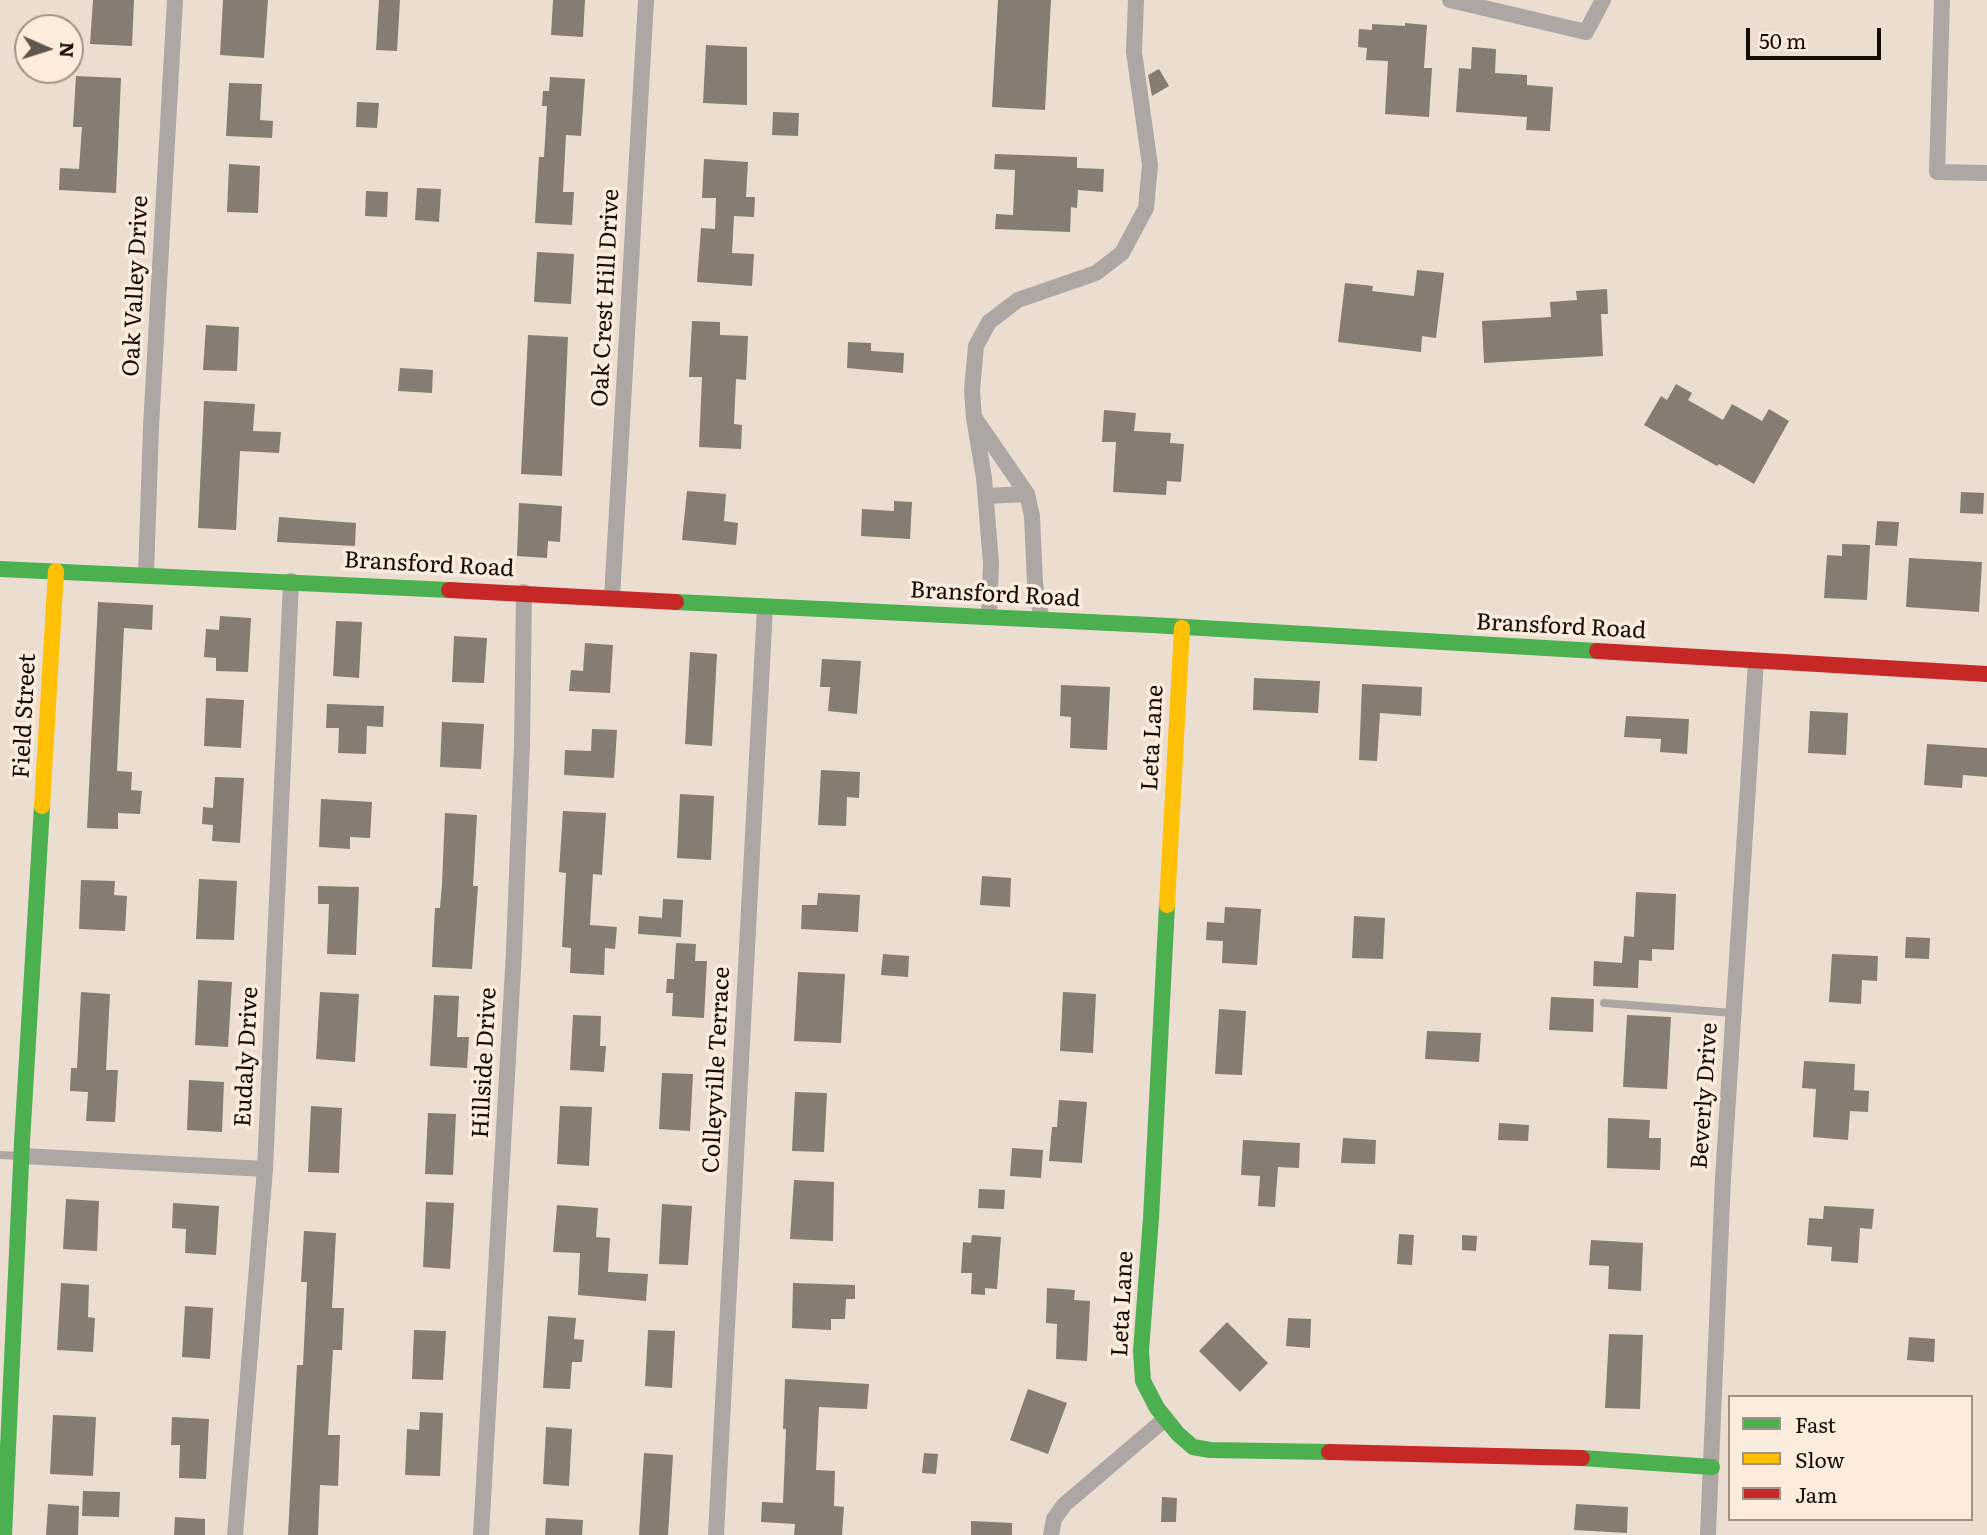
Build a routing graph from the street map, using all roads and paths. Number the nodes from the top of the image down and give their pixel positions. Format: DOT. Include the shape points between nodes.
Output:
graph roads {
  1 [pos="175,0"];
  2 [pos="646,0"];
  3 [pos="1136,0"];
  4 [pos="1450,0"];
  5 [pos="1603,0"];
  6 [pos="1942,0"];
  7 [pos="1987,173"];
  8 [pos="974,418"];
  9 [pos="1027,494"];
  10 [pos="986,496"];
  11 [pos="0,569"];
  12 [pos="56,571"];
  13 [pos="146,575"];
  14 [pos="291,581"];
  15 [pos="524,593"];
  16 [pos="612,598"];
  17 [pos="765,607"];
  18 [pos="989,617"];
  19 [pos="1042,620"];
  20 [pos="1182,628"];
  21 [pos="1756,661"];
  22 [pos="1987,674"];
  23 [pos="1604,1003"];
  24 [pos="1733,1013"];
  25 [pos="0,1155"];
  26 [pos="22,1156"];
  27 [pos="265,1169"];
  28 [pos="1165,1419"];
  29 [pos="1712,1467"];
  30 [pos="4,1535"];
  31 [pos="235,1535"];
  32 [pos="481,1535"];
  33 [pos="716,1535"];
  34 [pos="1051,1535"];
  35 [pos="1708,1535"];
  1 -- 13 [label="street, Oak Valley Drive"];
  2 -- 16 [label="street, Oak Crest Hill Drive"];
  3 -- 8 [label="street" via="1135,52 1150,164 1146,208 1122,254 1105,267 1018,300 989,322 976,346"];
  4 -- 5 [label="street" via="1586,32"];
  6 -- 7 [label="street" via="1937,172"];
  8 -- 9 [label="street"];
  8 -- 10 [label="street"];
  9 -- 10 [label="street"];
  9 -- 19 [label="street"];
  10 -- 18 [label="street"];
  11 -- 12 [label="street, Bransford Road"];
  12 -- 13 [label="street, Bransford Road"];
  12 -- 26 [label="street, Field Street"];
  13 -- 14 [label="street, Bransford Road"];
  14 -- 15 [label="street, Bransford Road"];
  14 -- 27 [label="street, Eudaly Drive"];
  15 -- 16 [label="street, Bransford Road"];
  15 -- 32 [label="street, Hillside Drive" via="514,951"];
  16 -- 17 [label="street, Bransford Road"];
  17 -- 18 [label="street, Bransford Road"];
  17 -- 33 [label="street, Colleyville Terrace"];
  18 -- 19 [label="street, Bransford Road"];
  19 -- 20 [label="street, Bransford Road"];
  20 -- 21 [label="street, Bransford Road"];
  20 -- 28 [label="street, Leta Lane" via="1140,1350 1143,1381"];
  21 -- 22 [label="street, Bransford Road"];
  21 -- 24 [label="street, Beverly Drive"];
  23 -- 24 [label="lane"];
  24 -- 29 [label="street, Beverly Drive"];
  25 -- 26 [label="lane"];
  26 -- 27 [label="street"];
  26 -- 30 [label="street, Field Street"];
  27 -- 31 [label="street, Eudaly Drive"];
  28 -- 29 [label="street, Leta Lane" via="1193,1447 1210,1450 1440,1453"];
  28 -- 34 [label="street" via="1064,1506 1054,1518"];
  29 -- 35 [label="street, Beverly Drive"];
}
